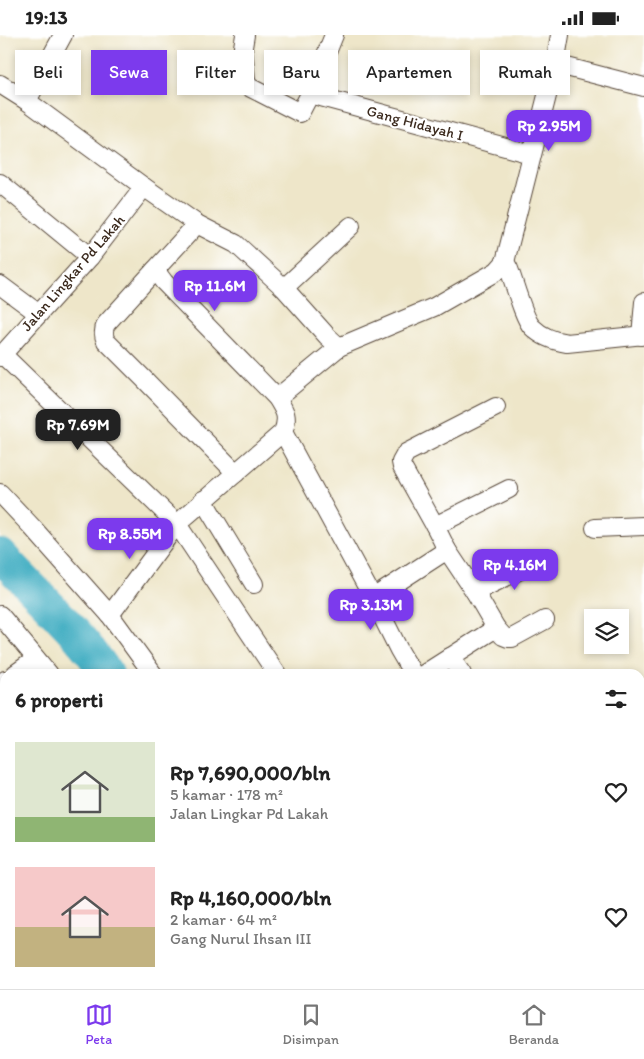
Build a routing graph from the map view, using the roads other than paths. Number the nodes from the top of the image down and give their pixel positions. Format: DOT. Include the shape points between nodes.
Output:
graph roads {
  1 [pos="63,35"];
  2 [pos="245,35"];
  3 [pos="334,35"];
  4 [pos="560,35"];
  5 [pos="328,50"];
  6 [pos="557,50"];
  7 [pos="570,68"];
  8 [pos="0,84"];
  9 [pos="644,87"];
  10 [pos="264,95"];
  11 [pos="265,95"];
  12 [pos="309,95"];
  13 [pos="314,95"];
  14 [pos="547,95"];
  15 [pos="27,101"];
  16 [pos="532,154"];
  17 [pos="0,183"];
  18 [pos="144,187"];
  19 [pos="197,224"];
  20 [pos="351,226"];
  21 [pos="90,257"];
  22 [pos="501,267"];
  23 [pos="155,270"];
  24 [pos="0,285"];
  25 [pos="284,288"];
  26 [pos="644,302"];
  27 [pos="39,314"];
  28 [pos="642,335"];
  29 [pos="333,341"];
  30 [pos="1,356"];
  31 [pos="278,399"];
  32 [pos="496,407"];
  33 [pos="283,432"];
  34 [pos="236,473"];
  35 [pos="510,489"];
  36 [pos="0,493"];
  37 [pos="204,500"];
  38 [pos="177,524"];
  39 [pos="644,526"];
  40 [pos="435,527"];
  41 [pos="595,528"];
  42 [pos="447,550"];
  43 [pos="541,560"];
  44 [pos="254,584"];
  45 [pos="475,592"];
  46 [pos="372,598"];
  47 [pos="0,615"];
  48 [pos="110,615"];
  49 [pos="545,620"];
  50 [pos="496,628"];
  51 [pos="450,657"];
  52 [pos="36,659"];
  53 [pos="22,669"];
  54 [pos="45,669"];
  55 [pos="149,669"];
  56 [pos="274,669"];
  57 [pos="410,669"];
  58 [pos="432,669"];
  59 [pos="458,669"];
  1 -- 15 [label="street"];
  2 -- 10 [label="street" via="246,81 249,87"];
  3 -- 5 [label="street"];
  4 -- 6 [label="street"];
  7 -- 9 [label="street"];
  8 -- 15 [label="street"];
  11 -- 12 [label="street" via="300,113"];
  13 -- 16 [label="street, Gang Hidayah I"];
  14 -- 16 [label="street"];
  15 -- 18 [label="street"];
  16 -- 22 [label="street"];
  17 -- 21 [label="street"];
  18 -- 19 [label="street"];
  18 -- 21 [label="street, Jalan Lingkar Pd Lakah"];
  19 -- 23 [label="street"];
  19 -- 25 [label="street" via="236,244"];
  20 -- 25 [label="street"];
  21 -- 27 [label="street, Jalan Lingkar Pd Lakah"];
  22 -- 28 [label="street" via="510,269 530,326 543,337 567,343"];
  22 -- 29 [label="street" via="434,307"];
  23 -- 31 [label="street"];
  23 -- 34 [label="street" via="106,324 104,337"];
  24 -- 27 [label="street"];
  25 -- 29 [label="street"];
  26 -- 28 [label="street"];
  27 -- 30 [label="street, Jalan Lingkar Pd Lakah"];
  29 -- 31 [label="street"];
  30 -- 38 [label="street"];
  31 -- 33 [label="street" via="286,413"];
  32 -- 40 [label="street" via="402,457 402,467"];
  33 -- 34 [label="street"];
  33 -- 46 [label="street"];
  34 -- 37 [label="street"];
  35 -- 40 [label="street"];
  36 -- 48 [label="street"];
  37 -- 38 [label="street"];
  37 -- 44 [label="street"];
  38 -- 48 [label="street"];
  38 -- 56 [label="street"];
  39 -- 41 [label="street"];
  40 -- 42 [label="street"];
  42 -- 45 [label="street"];
  42 -- 46 [label="street"];
  43 -- 45 [label="street"];
  45 -- 50 [label="street"];
  46 -- 57 [label="street"];
  47 -- 52 [label="street"];
  48 -- 55 [label="street"];
  49 -- 50 [label="street" via="512,638 503,636"];
  50 -- 51 [label="street"];
  51 -- 58 [label="street"];
  51 -- 59 [label="street"];
  52 -- 53 [label="street"];
  52 -- 54 [label="street"];
}
